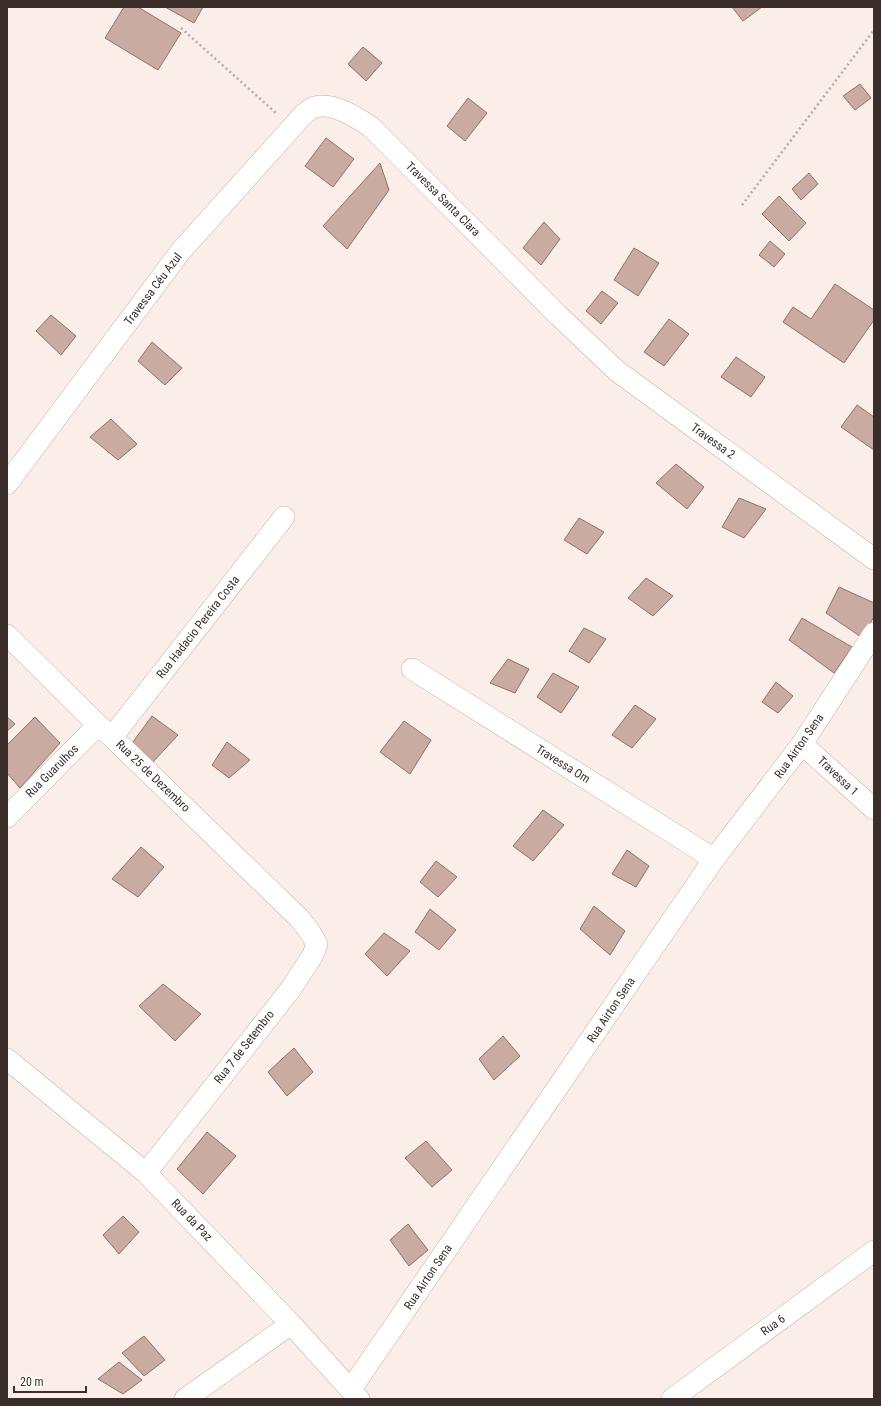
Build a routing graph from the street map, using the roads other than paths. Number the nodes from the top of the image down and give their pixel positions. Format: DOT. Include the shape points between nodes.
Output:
graph roads {
  1 [pos="315,107"];
  2 [pos="559,316"];
  3 [pos="7,484"];
  4 [pos="284,517"];
  5 [pos="874,559"];
  6 [pos="874,633"];
  7 [pos="7,635"];
  8 [pos="412,669"];
  9 [pos="105,731"];
  10 [pos="802,744"];
  11 [pos="874,809"];
  12 [pos="7,817"];
  13 [pos="714,859"];
  14 [pos="298,918"];
  15 [pos="7,1059"];
  16 [pos="146,1173"];
  17 [pos="874,1251"];
  18 [pos="291,1324"];
  19 [pos="355,1394"];
  20 [pos="185,1399"];
  21 [pos="672,1399"];
  1 -- 2 [label="street, Travessa Santa Clara" via="348,112 371,127"];
  1 -- 3 [label="street, Travessa Céu Azul" via="304,114 180,252"];
  2 -- 5 [label="street, Travessa 2" via="617,371"];
  4 -- 9 [label="street, Rua Hadacio Pereira Costa"];
  6 -- 10 [label="street, Rua Airton Sena"];
  7 -- 9 [label="street, Rua 25 de Dezembro"];
  8 -- 13 [label="street, Travessa Om"];
  9 -- 12 [label="street, Rua Guarulhos"];
  9 -- 14 [label="street, Rua 25 de Dezembro"];
  10 -- 11 [label="street, Travessa 1"];
  10 -- 13 [label="street, Rua Airton Sena"];
  13 -- 19 [label="street, Rua Airton Sena"];
  14 -- 16 [label="street, Rua 7 de Setembro" via="316,941 313,955 290,990"];
  15 -- 16 [label="street, Rua da Paz"];
  16 -- 18 [label="street, Rua da Paz"];
  17 -- 21 [label="street, Rua 6"];
  18 -- 19 [label="street, Rua da Paz"];
  18 -- 20 [label="street"];
}
